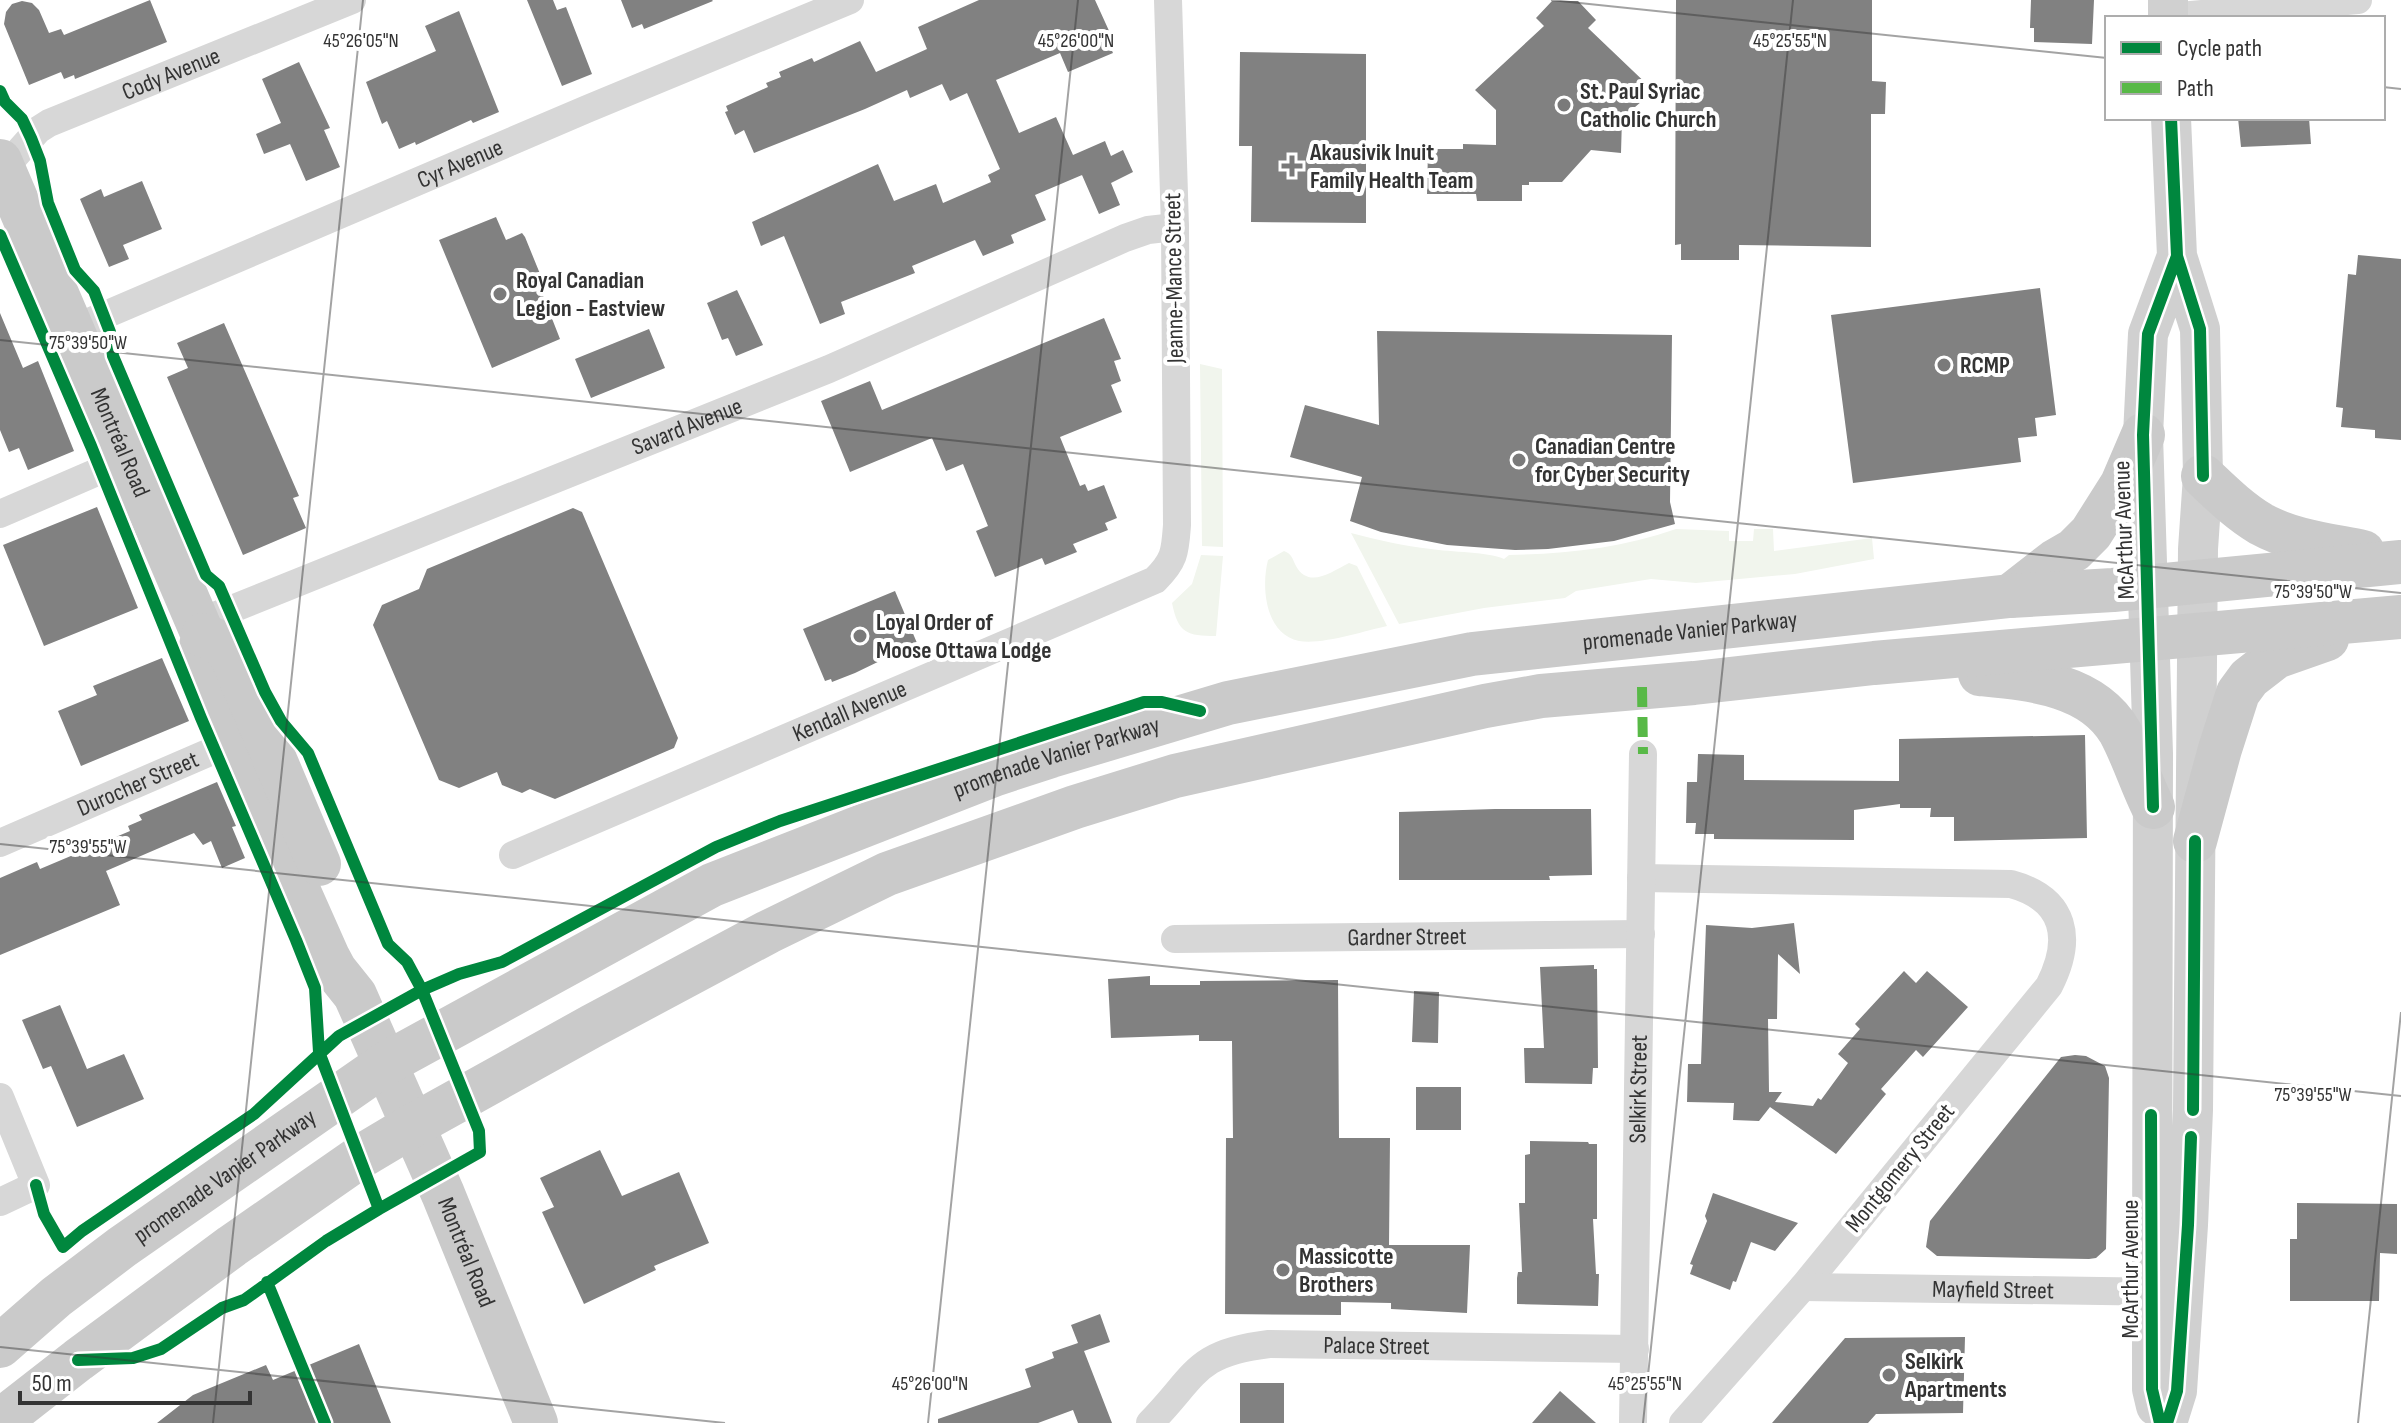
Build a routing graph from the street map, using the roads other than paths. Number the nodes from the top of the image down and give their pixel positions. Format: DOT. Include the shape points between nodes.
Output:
graph roads {
  1 [pos="352,0"];
  2 [pos="850,0"];
  3 [pos="1168,0"];
  4 [pos="2358,0"];
  5 [pos="2189,16"];
  6 [pos="2171,120"];
  7 [pos="1,168"];
  8 [pos="1175,227"];
  9 [pos="2177,256"];
  10 [pos="70,330"];
  11 [pos="2143,435"];
  12 [pos="127,459"];
  13 [pos="2203,476"];
  14 [pos="0,514"];
  15 [pos="1175,555"];
  16 [pos="2401,560"];
  17 [pos="2198,582"];
  18 [pos="2149,586"];
  19 [pos="2010,596"];
  20 [pos="2398,618"];
  21 [pos="200,629"];
  22 [pos="2198,635"];
  23 [pos="2150,640"];
  24 [pos="1874,663"];
  25 [pos="233,742"];
  26 [pos="1643,754"];
  27 [pos="2153,807"];
  28 [pos="2195,841"];
  29 [pos="0,843"];
  30 [pos="513,855"];
  31 [pos="1641,878"];
  32 [pos="1641,934"];
  33 [pos="1175,939"];
  34 [pos="355,995"];
  35 [pos="385,1064"];
  36 [pos="0,1097"];
  37 [pos="412,1126"];
  38 [pos="0,1202"];
  39 [pos="1803,1287"];
  40 [pos="2168,1292"];
  41 [pos="0,1346"];
  42 [pos="1635,1349"];
  43 [pos="0,1421"];
  44 [pos="536,1423"];
  45 [pos="1150,1423"];
  46 [pos="1633,1423"];
  47 [pos="1683,1423"];
  48 [pos="2160,1423"];
  49 [pos="2167,1423"];
  1 -- 7 [label="street, Cody Avenue" via="49,123"];
  2 -- 10 [label="street, Cyr Avenue"];
  3 -- 8 [label="street, Jeanne-Mance Street"];
  4 -- 5 [label="street"];
  6 -- 9 [label="main road, McArthur Avenue"];
  7 -- 10 [label="main road, Montréal Road"];
  8 -- 15 [label="street, Jeanne-Mance Street"];
  8 -- 21 [label="street, Savard Avenue" via="1125,238 829,369"];
  9 -- 11 [label="main road, McArthur Avenue" via="2148,334"];
  9 -- 13 [label="main road, McArthur Avenue" via="2200,329"];
  10 -- 12 [label="main road, Montréal Road"];
  11 -- 18 [label="main road, McArthur Avenue"];
  11 -- 19 [label="main road" via="2122,484 2091,533"];
  12 -- 14 [label="street"];
  12 -- 21 [label="main road, Montréal Road"];
  13 -- 16 [label="main road" via="2273,530"];
  13 -- 17 [label="main road, McArthur Avenue"];
  15 -- 30 [label="street, Kendall Avenue" via="1155,580"];
  16 -- 17 [label="main road, promenade Vanier Parkway"];
  17 -- 18 [label="main road, promenade Vanier Parkway"];
  17 -- 22 [label="main road, McArthur Avenue"];
  18 -- 19 [label="main road, promenade Vanier Parkway"];
  18 -- 23 [label="main road, McArthur Avenue"];
  19 -- 35 [label="main road, promenade Vanier Parkway" via="1472,654 1188,714 996,774 712,885"];
  20 -- 22 [label="main road"];
  20 -- 28 [label="main road" via="2293,649 2249,678 2232,707"];
  21 -- 25 [label="main road, Montréal Road" via="201,671"];
  21 -- 34 [label="main road, Montréal Road" via="230,653 272,749 354,949"];
  22 -- 23 [label="main road"];
  22 -- 28 [label="main road, McArthur Avenue"];
  23 -- 24 [label="main road"];
  23 -- 27 [label="main road, McArthur Avenue"];
  24 -- 27 [label="main road" via="2029,679 2076,694 2118,728"];
  24 -- 37 [label="main road" via="1485,706 1175,776 1075,807 887,874"];
  25 -- 29 [label="street, Durocher Street"];
  25 -- 34 [label="main road, Montréal Road" via="328,957"];
  26 -- 31 [label="street, Selkirk Street"];
  27 -- 40 [label="main road, McArthur Avenue"];
  28 -- 40 [label="main road, McArthur Avenue" via="2193,1110"];
  31 -- 32 [label="street, Selkirk Street"];
  31 -- 39 [label="street, Montgomery Street" via="1992,882 2026,888 2061,919 2061,954 2049,986"];
  32 -- 33 [label="street, Gardner Street"];
  32 -- 42 [label="street, Selkirk Street"];
  34 -- 35 [label="main road, Montréal Road"];
  35 -- 37 [label="main road, Montréal Road"];
  35 -- 41 [label="main road, promenade Vanier Parkway" via="122,1247"];
  36 -- 38 [label="street" via="36,1185"];
  37 -- 43 [label="main road" via="232,1246"];
  37 -- 44 [label="main road, Montréal Road"];
  39 -- 40 [label="street, Mayfield Street"];
  39 -- 47 [label="street, Montgomery Street"];
  40 -- 48 [label="main road, McArthur Avenue" via="2152,1389"];
  40 -- 49 [label="main road, McArthur Avenue" via="2177,1391"];
  42 -- 45 [label="street, Palace Street" via="1247,1347 1194,1370"];
  42 -- 46 [label="street, Selkirk Street"];
}
